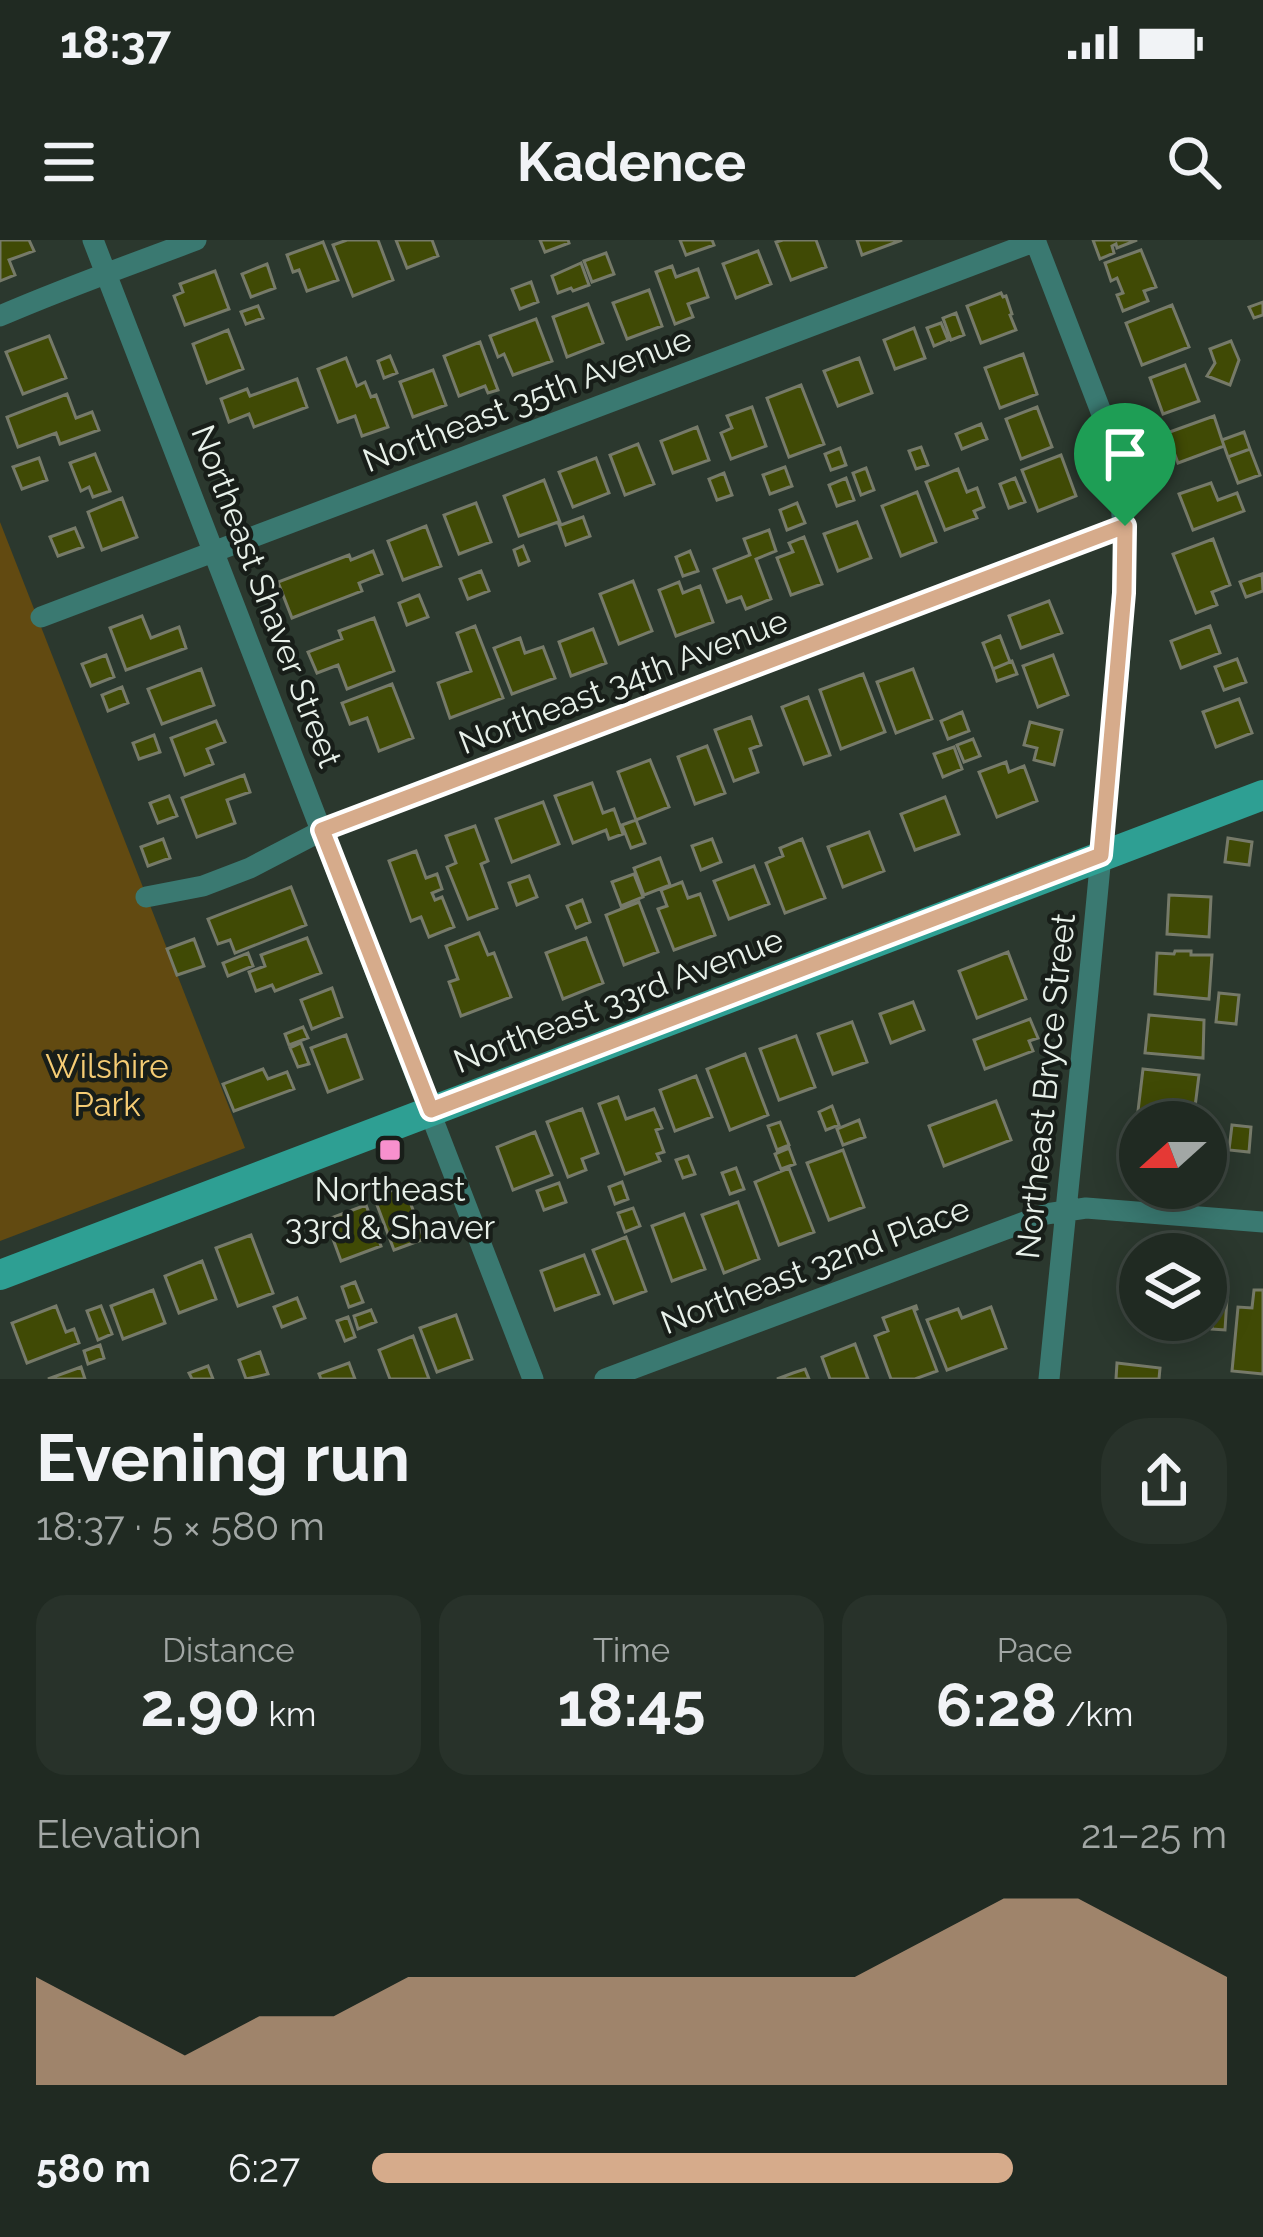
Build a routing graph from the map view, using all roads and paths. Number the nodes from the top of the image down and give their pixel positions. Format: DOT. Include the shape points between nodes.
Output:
graph roads {
  1 [pos="93,240"];
  2 [pos="196,240"];
  3 [pos="1035,240"];
  4 [pos="107,274"];
  5 [pos="0,316"];
  6 [pos="1125,526"];
  7 [pos="215,552"];
  8 [pos="41,617"];
  9 [pos="1263,795"];
  10 [pos="322,830"];
  11 [pos="1101,855"];
  12 [pos="146,897"];
  13 [pos="431,1110"];
  14 [pos="1066,1210"];
  15 [pos="1263,1222"];
  16 [pos="0,1275"];
  17 [pos="533,1379"];
  18 [pos="605,1379"];
  19 [pos="1049,1379"];
  1 -- 4 [label="street, Northeast Shaver Street"];
  2 -- 4 [label="street"];
  3 -- 6 [label="street, Northeast Bryce Street" via="1108,430"];
  3 -- 7 [label="street, Northeast 35th Avenue"];
  4 -- 5 [label="street"];
  4 -- 7 [label="street, Northeast Shaver Street"];
  6 -- 10 [label="street, Northeast 34th Avenue"];
  6 -- 11 [label="street, Northeast Bryce Street"];
  7 -- 8 [label="street, Northeast 35th Avenue"];
  7 -- 10 [label="street, Northeast Shaver Street"];
  9 -- 11 [label="main road, Northeast 33rd Avenue"];
  10 -- 12 [label="street, Northeast 34th Avenue" via="235,874"];
  10 -- 13 [label="street, Northeast Shaver Street"];
  11 -- 13 [label="main road, Northeast 33rd Avenue"];
  11 -- 14 [label="street, Northeast Bryce Street"];
  13 -- 16 [label="main road, Northeast 33rd Avenue"];
  13 -- 17 [label="street, Northeast Shaver Street"];
  14 -- 15 [label="street, Northeast 32nd Place"];
  14 -- 18 [label="street, Northeast 32nd Place"];
  14 -- 19 [label="street, Northeast Bryce Street"];
}
